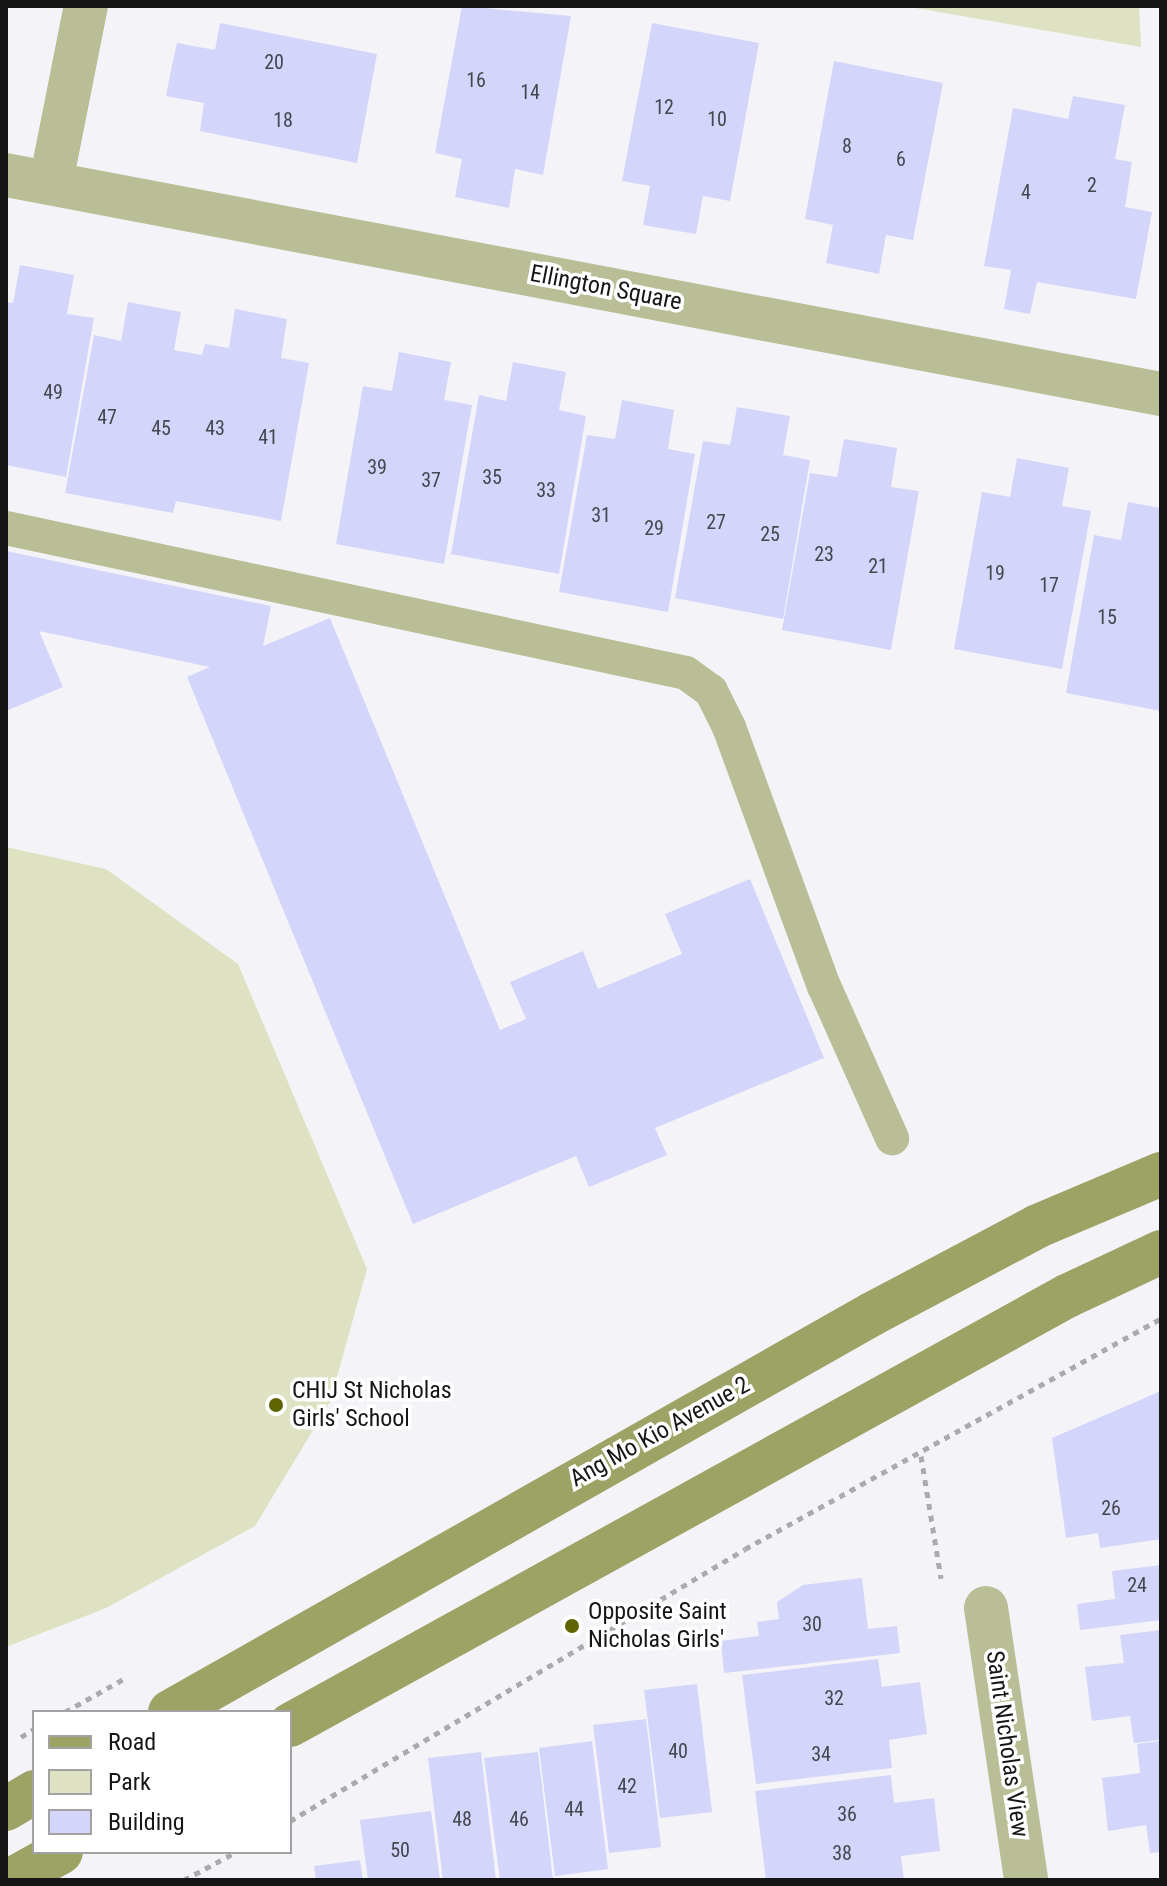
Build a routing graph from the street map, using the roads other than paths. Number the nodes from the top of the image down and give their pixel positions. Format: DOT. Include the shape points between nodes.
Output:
graph roads {
  1 [pos="86,6"];
  2 [pos="6,175"];
  3 [pos="51,182"];
  4 [pos="1161,394"];
  5 [pos="6,528"];
  6 [pos="892,1138"];
  7 [pos="1161,1174"];
  8 [pos="1161,1252"];
  9 [pos="986,1608"];
  10 [pos="174,1710"];
  11 [pos="292,1724"];
  12 [pos="32,1793"];
  13 [pos="6,1809"];
  14 [pos="57,1854"];
  15 [pos="11,1880"];
  16 [pos="1026,1880"];
  1 -- 3 [label="street"];
  2 -- 3 [label="street, Ellington Square"];
  3 -- 4 [label="street, Ellington Square"];
  5 -- 6 [label="lane" via="686,673 711,691 729,727 824,986"];
  7 -- 10 [label="main road, Ang Mo Kio Avenue 2" via="1038,1226 872,1314"];
  8 -- 11 [label="main road" via="1067,1296"];
  9 -- 16 [label="street, Saint Nicholas View"];
  12 -- 13 [label="main road"];
  14 -- 15 [label="main road"];
}
